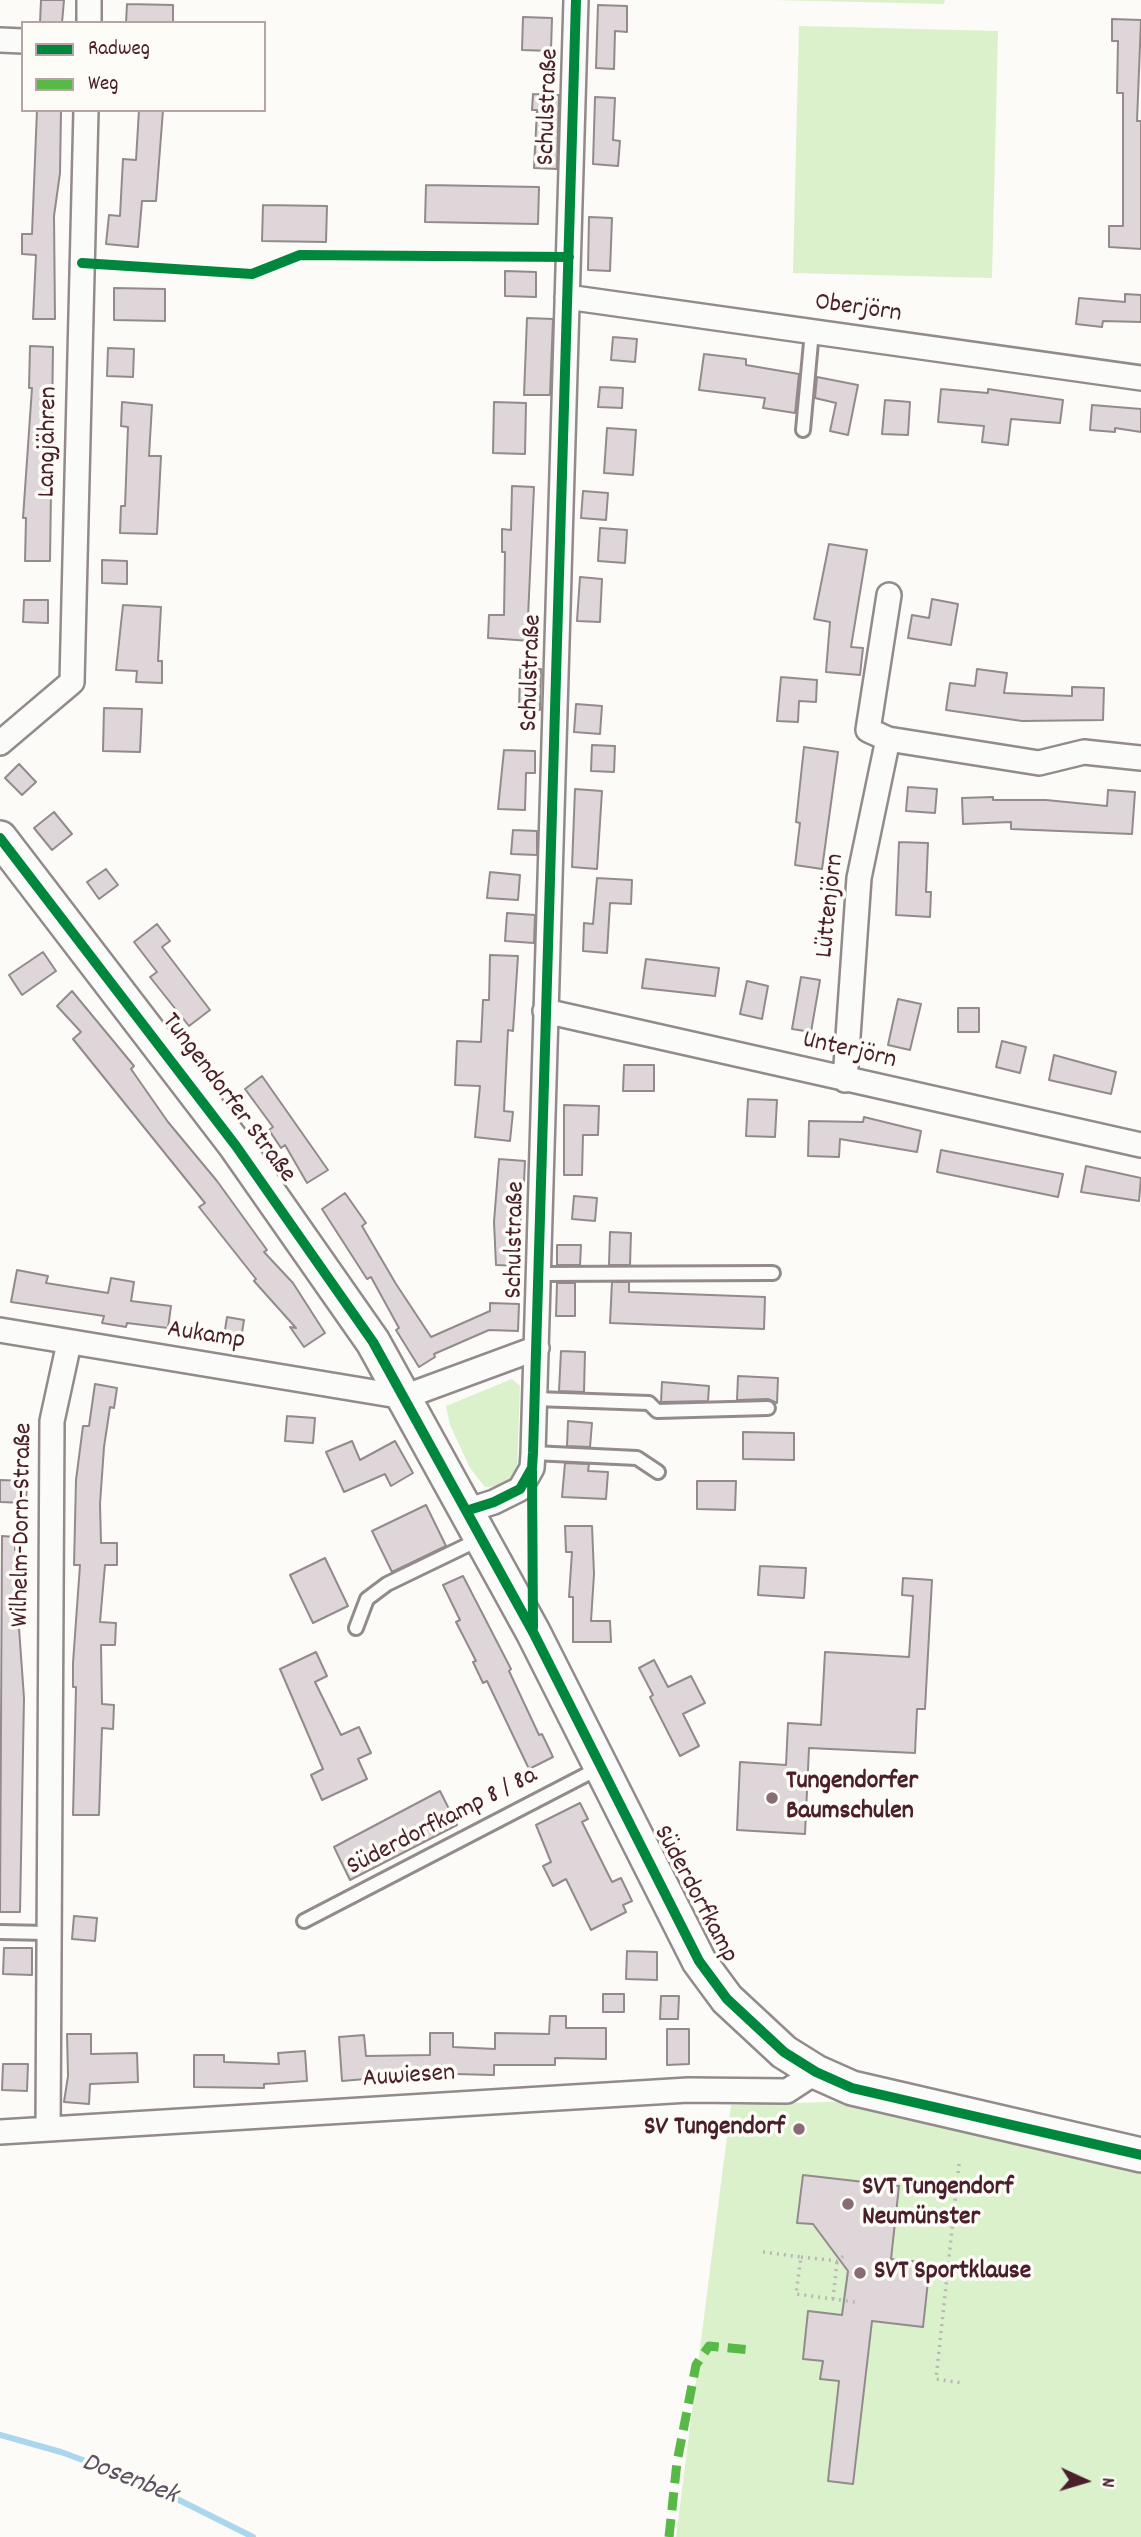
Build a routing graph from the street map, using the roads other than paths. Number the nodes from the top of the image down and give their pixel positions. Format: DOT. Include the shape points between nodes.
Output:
graph roads {
  1 [pos="89,0"];
  2 [pos="576,0"];
  3 [pos="89,21"];
  4 [pos="0,40"];
  5 [pos="21,41"];
  6 [pos="86,112"];
  7 [pos="567,297"];
  8 [pos="812,331"];
  9 [pos="1141,378"];
  10 [pos="803,430"];
  11 [pos="889,596"];
  12 [pos="888,739"];
  13 [pos="0,743"];
  14 [pos="1141,758"];
  15 [pos="0,838"];
  16 [pos="545,1011"];
  17 [pos="845,1080"];
  18 [pos="1141,1145"];
  19 [pos="773,1273"];
  20 [pos="540,1274"];
  21 [pos="0,1330"];
  22 [pos="69,1343"];
  23 [pos="537,1348"];
  24 [pos="404,1397"];
  25 [pos="536,1399"];
  26 [pos="768,1408"];
  27 [pos="533,1453"];
  28 [pos="659,1472"];
  29 [pos="476,1524"];
  30 [pos="356,1628"];
  31 [pos="603,1766"];
  32 [pos="303,1920"];
  33 [pos="0,1932"];
  34 [pos="47,1933"];
  35 [pos="816,2072"];
  36 [pos="48,2129"];
  37 [pos="0,2132"];
  38 [pos="1141,2155"];
  1 -- 3 [label="street"];
  2 -- 7 [label="street, Schulstraße"];
  4 -- 5 [label="street"];
  6 -- 13 [label="street, Langjähren" via="72,682"];
  7 -- 8 [label="street, Oberjörn"];
  7 -- 16 [label="street, Schulstraße"];
  8 -- 9 [label="street, Oberjörn"];
  8 -- 10 [label="lane"];
  11 -- 12 [label="street" via="868,730"];
  12 -- 14 [label="street" via="1039,764 1084,752"];
  12 -- 17 [label="street, Lüttenjörn" via="859,878"];
  15 -- 24 [label="main road, Tungendorfer Straße" via="287,1216 373,1342"];
  16 -- 17 [label="street, Unterjörn"];
  16 -- 20 [label="street, Schulstraße"];
  17 -- 18 [label="street, Unterjörn"];
  19 -- 20 [label="lane"];
  20 -- 23 [label="street, Schulstraße"];
  21 -- 22 [label="street, Aukamp"];
  22 -- 24 [label="street, Aukamp"];
  22 -- 34 [label="street, Wilhelm-Dorn-Straße" via="52,1421"];
  23 -- 24 [label="street"];
  23 -- 25 [label="street, Schulstraße"];
  24 -- 29 [label="main road, Tungendorfer Straße"];
  25 -- 26 [label="lane" via="649,1403 657,1411"];
  25 -- 27 [label="street, Schulstraße"];
  27 -- 28 [label="lane" via="637,1458"];
  27 -- 29 [label="street, Schulstraße" via="532,1468 520,1489"];
  29 -- 30 [label="lane" via="367,1599"];
  29 -- 31 [label="main road, Süderdorfkamp"];
  31 -- 32 [label="lane, Süderdorfkamp 8 / 8a"];
  31 -- 35 [label="main road, Süderdorfkamp" via="699,1961 755,2028"];
  33 -- 34 [label="lane"];
  34 -- 36 [label="street, Wilhelm-Dorn-Straße"];
  35 -- 36 [label="street, Auwiesen" via="787,2091 688,2090"];
  35 -- 38 [label="main road, Süderdorfkamp" via="887,2098"];
  36 -- 37 [label="street, Auwiesen"];
}
